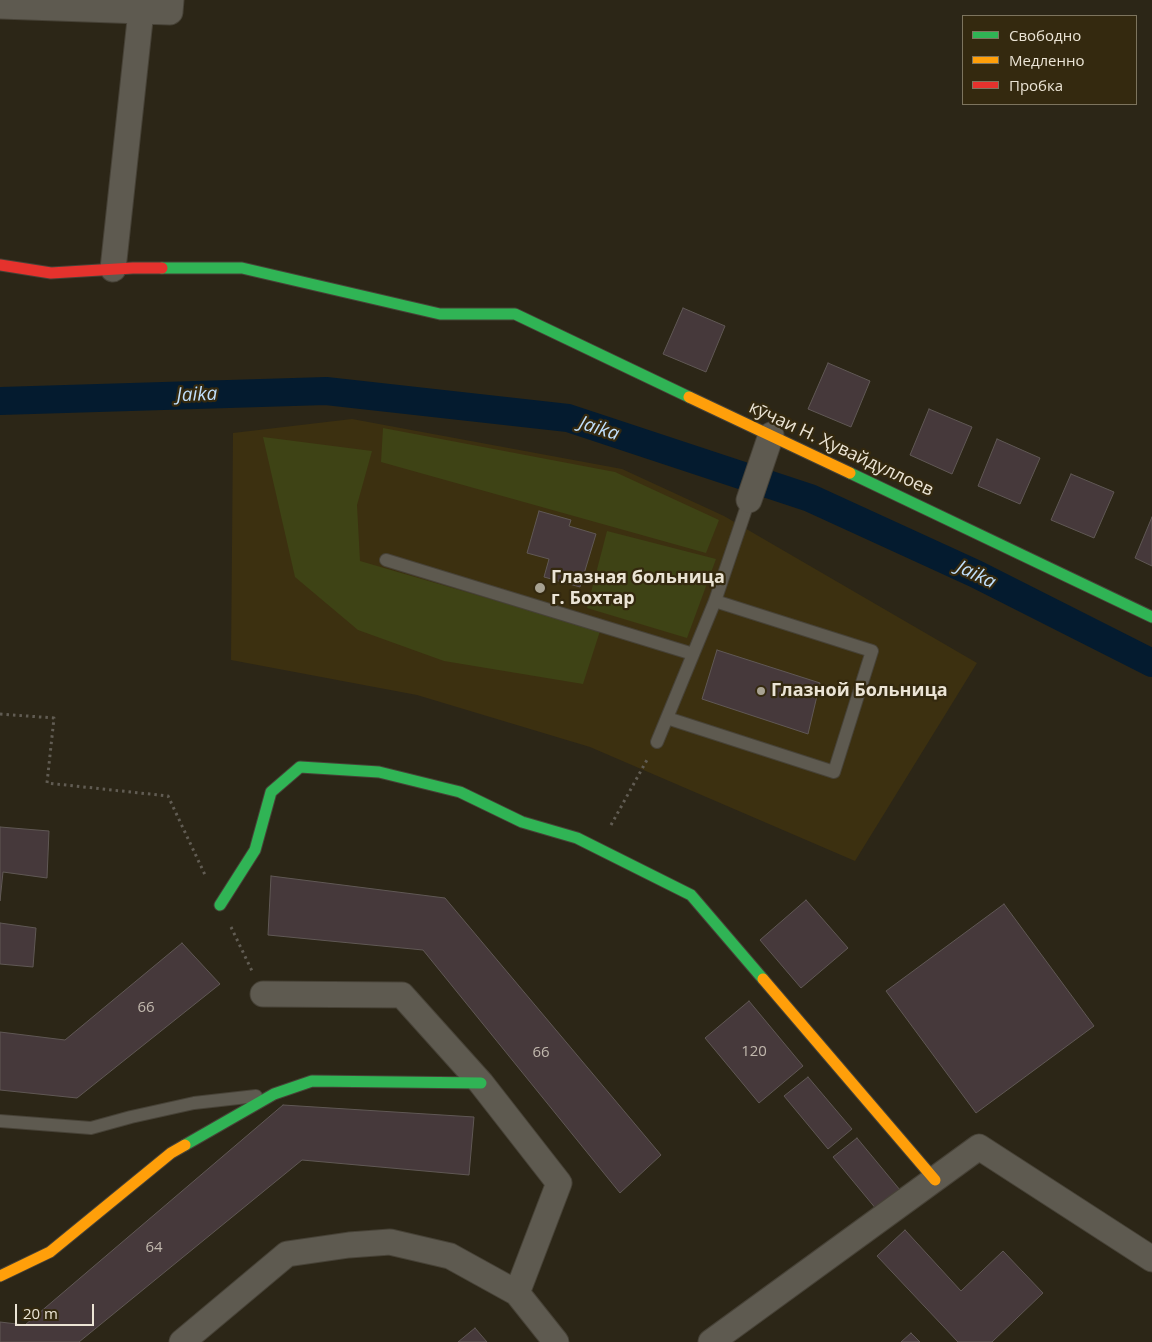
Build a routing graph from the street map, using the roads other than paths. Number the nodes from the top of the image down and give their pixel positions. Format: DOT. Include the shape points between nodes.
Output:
graph roads {
  1 [pos="171,0"];
  2 [pos="0,6"];
  3 [pos="141,11"];
  4 [pos="0,265"];
  5 [pos="113,269"];
  6 [pos="771,435"];
  7 [pos="749,500"];
  8 [pos="386,560"];
  9 [pos="715,601"];
  10 [pos="1152,617"];
  11 [pos="694,654"];
  12 [pos="667,718"];
  13 [pos="657,742"];
  14 [pos="220,904"];
  15 [pos="263,994"];
  16 [pos="480,1083"];
  17 [pos="274,1094"];
  18 [pos="0,1122"];
  19 [pos="934,1180"];
  20 [pos="1152,1259"];
  21 [pos="0,1276"];
  22 [pos="517,1293"];
  23 [pos="182,1342"];
  24 [pos="556,1342"];
  25 [pos="711,1342"];
  1 -- 3 [label="street" via="170,12"];
  2 -- 3 [label="street"];
  3 -- 5 [label="street"];
  4 -- 5 [label="street" via="51,273"];
  5 -- 6 [label="street, кӯчаи Н. Ҳувайдуллоев" via="242,268 440,314 515,314"];
  6 -- 7 [label="street"];
  6 -- 10 [label="street, кӯчаи Н. Ҳувайдуллоев"];
  7 -- 9 [label="lane"];
  8 -- 11 [label="lane"];
  9 -- 11 [label="lane"];
  9 -- 12 [label="lane" via="872,651 834,772"];
  11 -- 12 [label="lane"];
  12 -- 13 [label="lane"];
  14 -- 19 [label="street" via="255,850 271,792 300,767 379,772 460,792 522,822 577,838 691,895"];
  15 -- 16 [label="street" via="402,994"];
  16 -- 17 [label="street" via="312,1080"];
  16 -- 22 [label="street" via="560,1183"];
  17 -- 18 [label="lane" via="194,1103 91,1128"];
  17 -- 21 [label="street" via="171,1153 50,1252"];
  19 -- 20 [label="street" via="979,1147"];
  19 -- 25 [label="street"];
  22 -- 23 [label="street" via="450,1256 390,1242 287,1254"];
  22 -- 24 [label="street"];
}
